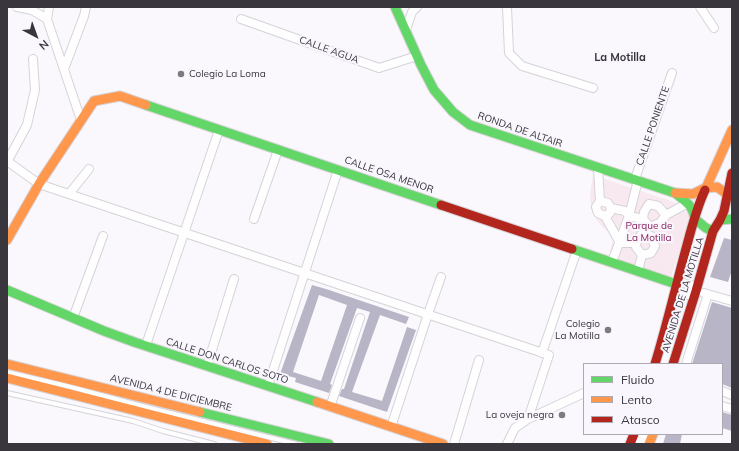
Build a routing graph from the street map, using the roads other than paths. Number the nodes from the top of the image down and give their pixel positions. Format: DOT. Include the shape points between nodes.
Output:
graph roads {
  1 [pos="17,7"];
  2 [pos="49,7"];
  3 [pos="86,7"];
  4 [pos="395,7"];
  5 [pos="416,7"];
  6 [pos="507,7"];
  7 [pos="700,7"];
  8 [pos="47,19"];
  9 [pos="241,19"];
  10 [pos="714,28"];
  11 [pos="406,30"];
  12 [pos="417,56"];
  13 [pos="33,59"];
  14 [pos="64,69"];
  15 [pos="672,72"];
  16 [pos="593,88"];
  17 [pos="81,120"];
  18 [pos="219,130"];
  19 [pos="732,130"];
  20 [pos="278,150"];
  21 [pos="7,161"];
  22 [pos="598,168"];
  23 [pos="89,169"];
  24 [pos="338,170"];
  25 [pos="732,173"];
  26 [pos="636,180"];
  27 [pos="39,184"];
  28 [pos="705,188"];
  29 [pos="675,193"];
  30 [pos="68,194"];
  31 [pos="726,194"];
  32 [pos="600,201"];
  33 [pos="688,203"];
  34 [pos="729,207"];
  35 [pos="611,208"];
  36 [pos="666,215"];
  37 [pos="605,216"];
  38 [pos="629,216"];
  39 [pos="254,219"];
  40 [pos="643,219"];
  41 [pos="695,219"];
  42 [pos="732,219"];
  43 [pos="720,220"];
  44 [pos="648,230"];
  45 [pos="713,231"];
  46 [pos="184,232"];
  47 [pos="103,236"];
  48 [pos="7,240"];
  49 [pos="620,243"];
  50 [pos="636,243"];
  51 [pos="577,250"];
  52 [pos="642,255"];
  53 [pos="612,262"];
  54 [pos="638,271"];
  55 [pos="306,273"];
  56 [pos="441,278"];
  57 [pos="234,279"];
  58 [pos="676,284"];
  59 [pos="7,290"];
  60 [pos="696,291"];
  61 [pos="708,294"];
  62 [pos="732,301"];
  63 [pos="428,314"];
  64 [pos="74,318"];
  65 [pos="360,318"];
  66 [pos="146,346"];
  67 [pos="542,353"];
  68 [pos="478,360"];
  69 [pos="655,363"];
  70 [pos="673,363"];
  71 [pos="686,363"];
  72 [pos="7,364"];
  73 [pos="207,366"];
  74 [pos="7,369"];
  75 [pos="7,372"];
  76 [pos="7,378"];
  77 [pos="268,386"];
  78 [pos="7,393"];
  79 [pos="583,393"];
  80 [pos="330,407"];
  81 [pos="528,419"];
  82 [pos="391,427"];
  83 [pos="214,444"];
  84 [pos="267,444"];
  85 [pos="296,444"];
  86 [pos="310,444"];
  87 [pos="329,444"];
  88 [pos="443,444"];
  89 [pos="454,444"];
  90 [pos="507,444"];
  91 [pos="630,444"];
  92 [pos="644,444"];
  1 -- 8 [label="street" via="32,10"];
  2 -- 8 [label="street"];
  3 -- 14 [label="street"];
  4 -- 11 [label="street, RONDA DE ALTAIR"];
  5 -- 11 [label="street"];
  6 -- 16 [label="street" via="509,53 522,66"];
  7 -- 10 [label="street"];
  8 -- 14 [label="street"];
  9 -- 12 [label="street, CALLE AGUA" via="379,68"];
  11 -- 12 [label="street, RONDA DE ALTAIR"];
  12 -- 22 [label="street, RONDA DE ALTAIR" via="434,90 453,112 470,125"];
  13 -- 21 [label="street" via="35,90 27,125"];
  14 -- 17 [label="street"];
  15 -- 26 [label="street, CALLE PONIENTE"];
  17 -- 18 [label="street, CALLE OSA MENOR" via="94,101 120,96"];
  17 -- 27 [label="street"];
  18 -- 20 [label="street, CALLE OSA MENOR"];
  18 -- 46 [label="street"];
  19 -- 28 [label="street, AVENIDA DE LA MOTILLA"];
  20 -- 24 [label="street, CALLE OSA MENOR"];
  20 -- 39 [label="street"];
  21 -- 27 [label="street"];
  22 -- 26 [label="street, RONDA DE ALTAIR"];
  22 -- 32 [label="street"];
  23 -- 30 [label="street"];
  24 -- 51 [label="street, CALLE OSA MENOR"];
  24 -- 55 [label="street"];
  25 -- 31 [label="street"];
  26 -- 29 [label="street, RONDA DE ALTAIR"];
  26 -- 38 [label="street, CALLE PONIENTE"];
  27 -- 30 [label="street"];
  27 -- 48 [label="street"];
  28 -- 29 [label="street, RONDA DE ALTAIR" via="694,194"];
  28 -- 31 [label="street" via="717,187"];
  28 -- 41 [label="street, AVENIDA DE LA MOTILLA"];
  29 -- 33 [label="street, RONDA DE ALTAIR"];
  30 -- 46 [label="street"];
  31 -- 34 [label="street"];
  32 -- 35 [label="street" via="608,203"];
  32 -- 37 [label="street" via="596,207 598,213"];
  33 -- 36 [label="street"];
  33 -- 41 [label="street, RONDA DE ALTAIR"];
  34 -- 43 [label="street, AVENIDA DE LA MOTILLA"];
  35 -- 37 [label="street" via="610,213"];
  35 -- 38 [label="street" via="625,211"];
  36 -- 40 [label="street" via="658,206 649,204"];
  36 -- 44 [label="street" via="660,223"];
  37 -- 49 [label="street"];
  38 -- 40 [label="street"];
  38 -- 49 [label="street, CALLE PONIENTE"];
  40 -- 44 [label="street"];
  41 -- 45 [label="street"];
  41 -- 58 [label="street, AVENIDA DE LA MOTILLA"];
  42 -- 43 [label="street"];
  43 -- 45 [label="street, AVENIDA DE LA MOTILLA"];
  44 -- 50 [label="street" via="636,238"];
  44 -- 52 [label="street" via="655,246 651,253"];
  45 -- 60 [label="street, AVENIDA DE LA MOTILLA"];
  46 -- 55 [label="street"];
  46 -- 66 [label="street"];
  47 -- 64 [label="street"];
  49 -- 50 [label="street"];
  49 -- 53 [label="street, CALLE PONIENTE"];
  50 -- 52 [label="street"];
  51 -- 53 [label="street, CALLE OSA MENOR"];
  51 -- 67 [label="street"];
  52 -- 54 [label="street"];
  53 -- 54 [label="street, CALLE OSA MENOR"];
  54 -- 58 [label="street, CALLE OSA MENOR"];
  55 -- 63 [label="street"];
  55 -- 77 [label="street"];
  56 -- 63 [label="street"];
  57 -- 73 [label="street"];
  58 -- 60 [label="street" via="680,292 688,295"];
  58 -- 69 [label="street, AVENIDA DE LA MOTILLA"];
  59 -- 64 [label="street, CALLE DON CARLOS SOTO"];
  60 -- 61 [label="street"];
  60 -- 70 [label="street, AVENIDA DE LA MOTILLA"];
  61 -- 62 [label="street"];
  61 -- 71 [label="street"];
  63 -- 67 [label="street"];
  63 -- 82 [label="street"];
  64 -- 66 [label="street, CALLE DON CARLOS SOTO"];
  65 -- 80 [label="street"];
  66 -- 73 [label="street, CALLE DON CARLOS SOTO"];
  67 -- 81 [label="street" via="549,355"];
  68 -- 89 [label="street"];
  72 -- 87 [label="street, AVENIDA 4 DE DICIEMBRE"];
  73 -- 77 [label="street, CALLE DON CARLOS SOTO"];
  74 -- 86 [label="lane"];
  75 -- 85 [label="lane"];
  76 -- 84 [label="street"];
  77 -- 80 [label="street, CALLE DON CARLOS SOTO"];
  78 -- 83 [label="lane" via="133,421"];
  79 -- 81 [label="street"];
  80 -- 82 [label="street, CALLE DON CARLOS SOTO"];
  81 -- 90 [label="street" via="515,428"];
  82 -- 88 [label="street, CALLE DON CARLOS SOTO"];
  91 -- 92 [label="street" via="637,441"];
}
